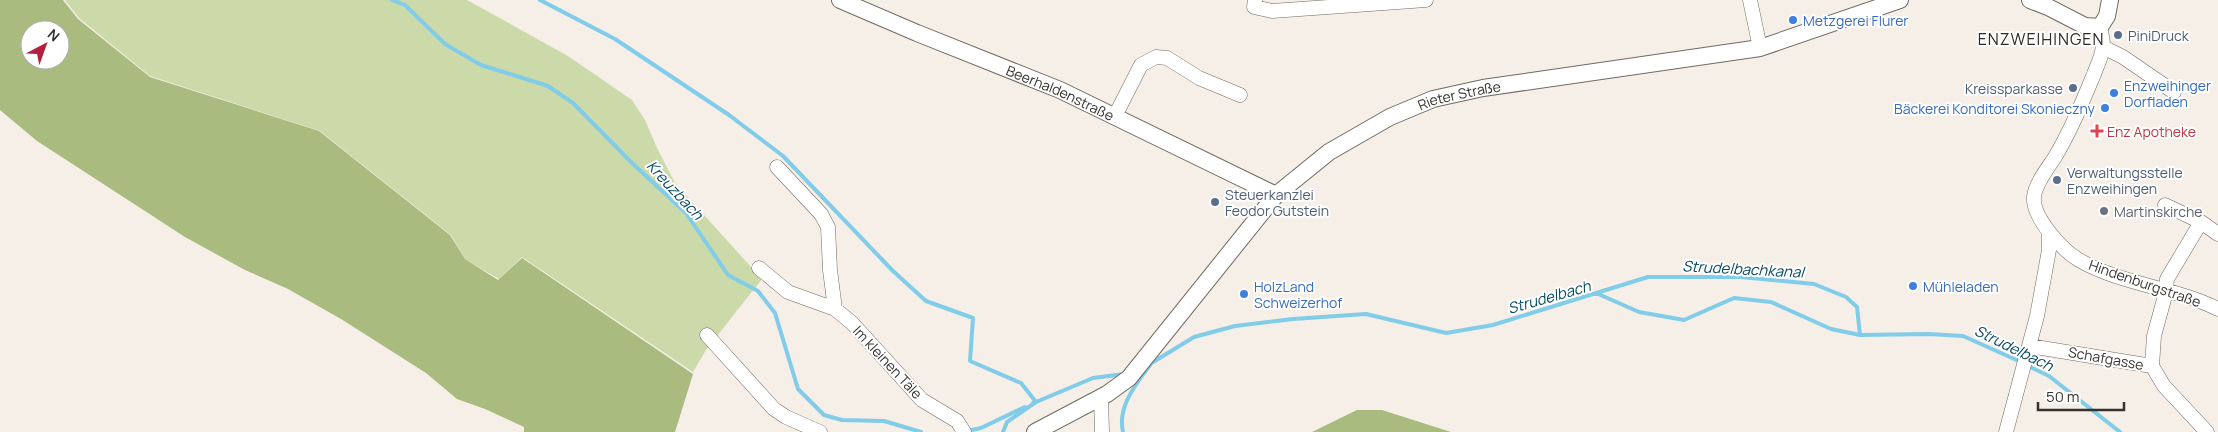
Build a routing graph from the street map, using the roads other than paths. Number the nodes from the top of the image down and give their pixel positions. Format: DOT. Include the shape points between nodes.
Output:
graph roads {
  1 [pos="840,0"];
  2 [pos="1255,0"];
  3 [pos="1426,0"];
  4 [pos="1750,0"];
  5 [pos="1900,0"];
  6 [pos="2030,0"];
  7 [pos="2110,0"];
  8 [pos="2100,27"];
  9 [pos="2103,47"];
  10 [pos="1760,48"];
  11 [pos="2174,92"];
  12 [pos="1240,95"];
  13 [pos="1115,116"];
  14 [pos="777,167"];
  15 [pos="1276,195"];
  16 [pos="2165,205"];
  17 [pos="2201,222"];
  18 [pos="2049,232"];
  19 [pos="2218,234"];
  20 [pos="759,268"];
  21 [pos="2166,292"];
  22 [pos="835,309"];
  23 [pos="2218,309"];
  24 [pos="707,334"];
  25 [pos="2030,346"];
  26 [pos="2152,366"];
  27 [pos="1101,398"];
  28 [pos="960,427"];
  29 [pos="820,432"];
  30 [pos="1035,432"];
  31 [pos="1102,432"];
  32 [pos="2006,432"];
  33 [pos="2207,432"];
  1 -- 13 [label="street, Beerhaldenstraße" via="1020,73"];
  2 -- 3 [label="street" via="1254,7 1272,11"];
  4 -- 10 [label="street"];
  5 -- 10 [label="street, Rieter Straße"];
  6 -- 8 [label="street" via="2085,26"];
  7 -- 8 [label="street" via="2107,16"];
  8 -- 9 [label="street"];
  9 -- 11 [label="street"];
  9 -- 18 [label="street, Hindenburgstraße" via="2073,125 2034,196 2035,208"];
  10 -- 15 [label="street, Rieter Straße" via="1483,88 1433,99 1352,137 1311,165"];
  12 -- 13 [label="street" via="1199,78 1167,58 1156,57 1141,65"];
  13 -- 15 [label="street, Beerhaldenstraße"];
  14 -- 22 [label="street" via="821,214 828,227"];
  15 -- 27 [label="street, Rieter Straße" via="1144,363 1124,383"];
  16 -- 17 [label="street"];
  17 -- 19 [label="street"];
  17 -- 21 [label="street, Schafgasse" via="2167,279"];
  18 -- 21 [label="street, Hindenburgstraße" via="2078,259 2120,278"];
  18 -- 25 [label="street" via="2049,250"];
  20 -- 22 [label="street, Im kleinen Täle" via="788,292"];
  21 -- 23 [label="street, Hindenburgstraße"];
  21 -- 26 [label="street, Schafgasse" via="2154,336"];
  22 -- 28 [label="street, Im kleinen Täle" via="852,323 922,400"];
  24 -- 29 [label="street" via="774,409"];
  25 -- 26 [label="street, Schafgasse"];
  25 -- 32 [label="street"];
  26 -- 33 [label="street, Schafgasse" via="2164,386"];
  27 -- 30 [label="street, Rieter Straße"];
  27 -- 31 [label="street"];
}
